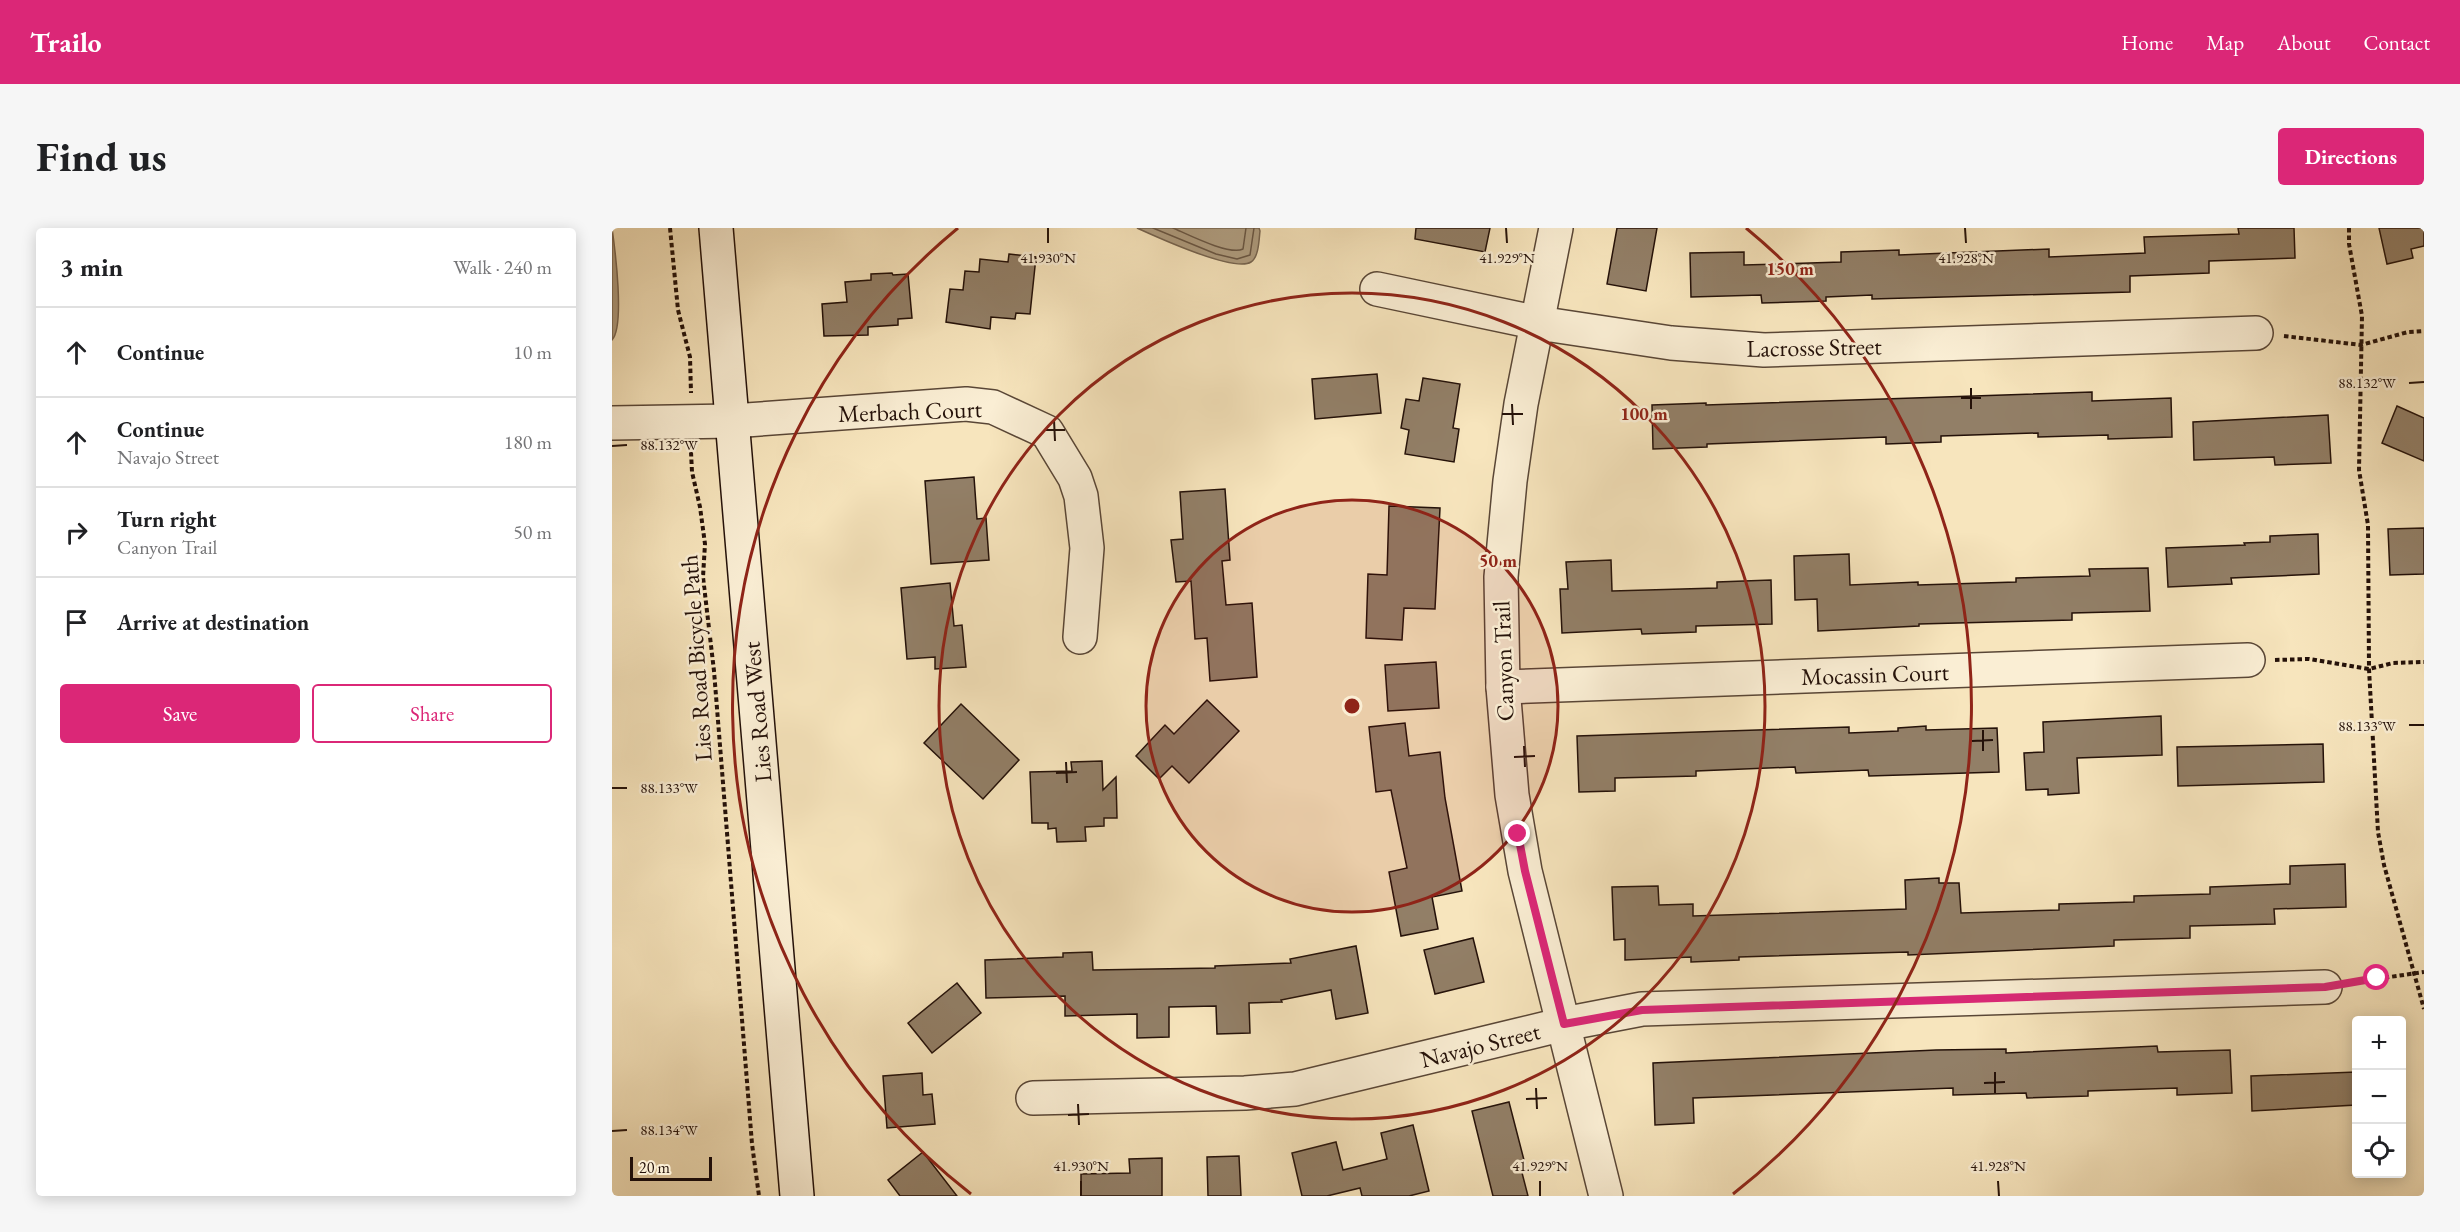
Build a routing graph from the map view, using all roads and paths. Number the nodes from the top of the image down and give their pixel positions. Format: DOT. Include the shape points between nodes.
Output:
graph roads {
  1 [pos="670,228"];
  2 [pos="716,228"];
  3 [pos="1556,228"];
  4 [pos="2349,228"];
  5 [pos="1377,289"];
  6 [pos="1538,323"];
  7 [pos="2424,331"];
  8 [pos="2256,333"];
  9 [pos="2361,345"];
  10 [pos="689,421"];
  11 [pos="732,421"];
  12 [pos="612,423"];
  13 [pos="1080,637"];
  14 [pos="2248,660"];
  15 [pos="2424,662"];
  16 [pos="2369,669"];
  17 [pos="1503,687"];
  18 [pos="2424,972"];
  19 [pos="2413,973"];
  20 [pos="2325,987"];
  21 [pos="2424,1009"];
  22 [pos="1564,1024"];
  23 [pos="1033,1098"];
  24 [pos="759,1196"];
  25 [pos="797,1196"];
  26 [pos="1606,1196"];
  1 -- 10 [label="path, Lies Road Bicycle Path" via="678,310 690,357"];
  2 -- 11 [label="street, Lies Road West"];
  3 -- 6 [label="street, Canyon Trail"];
  4 -- 9 [label="path" via="2362,316"];
  5 -- 6 [label="street, Lacrosse Street"];
  6 -- 8 [label="street, Lacrosse Street" via="1671,344 1764,350"];
  6 -- 17 [label="street, Canyon Trail" via="1521,404 1504,529"];
  7 -- 9 [label="path"];
  8 -- 9 [label="path"];
  9 -- 16 [label="path" via="2359,470 2368,525"];
  10 -- 11 [label="street, Merbach Court"];
  10 -- 12 [label="street, Merbach Court"];
  10 -- 24 [label="path, Lies Road Bicycle Path" via="692,472 705,544 703,577"];
  11 -- 13 [label="street, Merbach Court" via="966,404 993,407 1047,432 1075,478 1081,496 1087,548"];
  11 -- 25 [label="street, Lies Road West"];
  14 -- 16 [label="path" via="2308,659"];
  14 -- 17 [label="street, Mocassin Court"];
  15 -- 16 [label="path"];
  16 -- 19 [label="path" via="2378,832"];
  17 -- 22 [label="street, Canyon Trail" via="1512,795 1525,871"];
  18 -- 19 [label="path"];
  19 -- 20 [label="path"];
  19 -- 21 [label="path"];
  20 -- 22 [label="street, Navajo Street" via="1642,1010"];
  22 -- 23 [label="street, Navajo Street" via="1295,1089"];
  22 -- 26 [label="street, Canyon Trail"];
}
